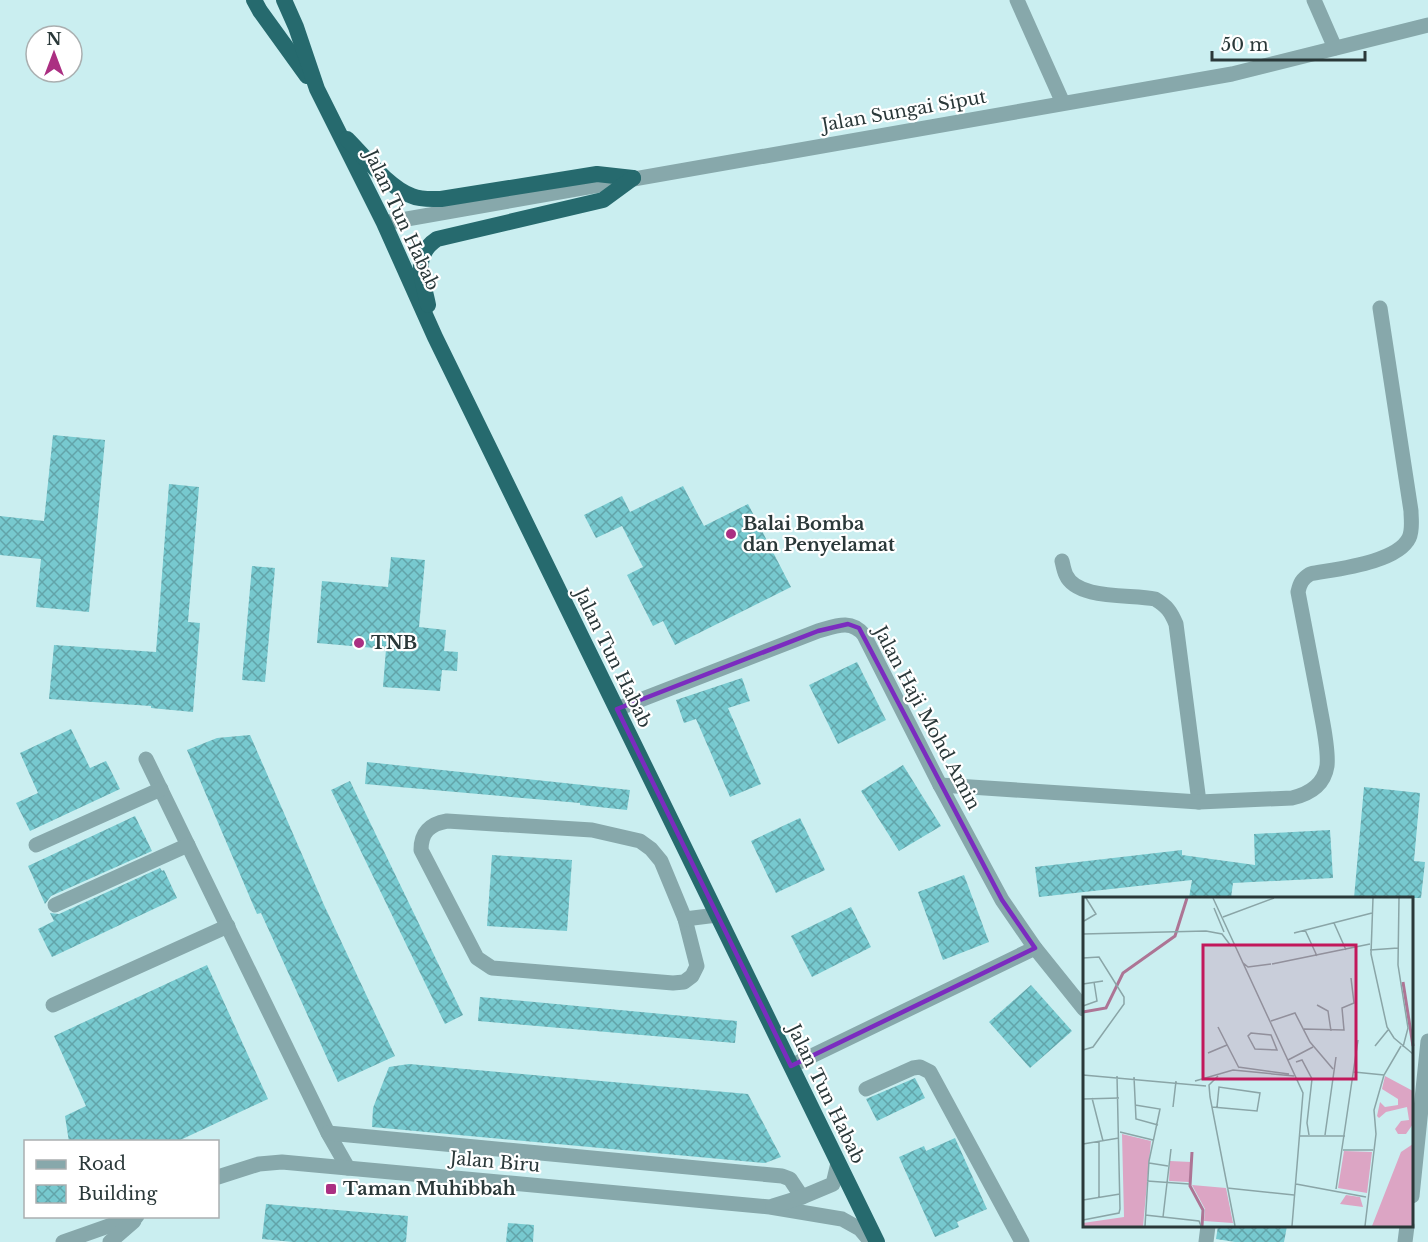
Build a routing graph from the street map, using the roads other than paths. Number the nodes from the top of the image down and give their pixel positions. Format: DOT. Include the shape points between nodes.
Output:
graph roads {
  1 [pos="284,0"];
  2 [pos="1017,0"];
  3 [pos="1314,0"];
  4 [pos="255,4"];
  5 [pos="1428,25"];
  6 [pos="1335,48"];
  7 [pos="317,89"];
  8 [pos="1064,103"];
  9 [pos="336,127"];
  10 [pos="633,178"];
  11 [pos="384,224"];
  12 [pos="1380,308"];
  13 [pos="435,337"];
  14 [pos="1062,561"];
  15 [pos="616,709"];
  16 [pos="146,759"];
  17 [pos="940,784"];
  18 [pos="161,789"];
  19 [pos="1199,802"];
  20 [pos="36,845"];
  21 [pos="188,845"];
  22 [pos="55,905"];
  23 [pos="717,915"];
  24 [pos="685,920"];
  25 [pos="228,926"];
  26 [pos="1035,948"];
  27 [pos="53,1005"];
  28 [pos="1083,1008"];
  29 [pos="1428,1041"];
  30 [pos="791,1066"];
  31 [pos="866,1089"];
  32 [pos="328,1133"];
  33 [pos="838,1163"];
  34 [pos="348,1168"];
  35 [pos="219,1177"];
  36 [pos="1421,1178"];
  37 [pos="1413,1194"];
  38 [pos="802,1197"];
  39 [pos="770,1207"];
  40 [pos="132,1218"];
  41 [pos="136,1218"];
  42 [pos="1208,1227"];
  43 [pos="1407,1227"];
  44 [pos="63,1242"];
  45 [pos="110,1242"];
  46 [pos="871,1242"];
  47 [pos="877,1242"];
  48 [pos="1022,1242"];
  49 [pos="1206,1242"];
  50 [pos="1405,1242"];
  1 -- 7 [label="highway, Jalan Tun Habab"];
  2 -- 8 [label="street"];
  3 -- 6 [label="street"];
  4 -- 7 [label="highway, Jalan Tun Habab"];
  5 -- 6 [label="street, Jalan Sungai Siput"];
  6 -- 8 [label="street, Jalan Sungai Siput" via="1232,74"];
  7 -- 9 [label="highway, Jalan Tun Habab"];
  8 -- 10 [label="street, Jalan Sungai Siput"];
  9 -- 10 [label="highway" via="383,176 410,196 425,199 597,174"];
  9 -- 11 [label="highway, Jalan Tun Habab"];
  10 -- 11 [label="street, Jalan Sungai Siput"];
  10 -- 13 [label="highway" via="603,200 449,235 428,245 420,267"];
  11 -- 13 [label="highway, Jalan Tun Habab"];
  12 -- 19 [label="street" via="1411,511 1410,536 1405,545 1384,557 1310,574 1299,585 1325,745 1327,766 1323,778 1316,788 1292,798"];
  13 -- 15 [label="highway, Jalan Tun Habab"];
  14 -- 19 [label="street" via="1071,582 1080,589 1155,599 1172,612"];
  15 -- 17 [label="street, Jalan Haji Mohd Amin" via="818,631 848,624 864,635"];
  15 -- 23 [label="highway, Jalan Tun Habab"];
  16 -- 18 [label="street"];
  17 -- 19 [label="street"];
  17 -- 26 [label="street, Jalan Haji Mohd Amin" via="1002,900"];
  18 -- 20 [label="street"];
  18 -- 21 [label="street"];
  21 -- 22 [label="street"];
  21 -- 25 [label="street"];
  23 -- 24 [label="street"];
  23 -- 30 [label="highway, Jalan Tun Habab"];
  24 -- 24 [label="street" via="661,861 640,841 592,830 447,820 434,823 421,840 421,850 471,949 492,968 684,982 697,966"];
  25 -- 27 [label="street"];
  25 -- 32 [label="street"];
  26 -- 28 [label="street, Jalan Haji Mohd Amin"];
  26 -- 30 [label="street"];
  29 -- 36 [label="street"];
  30 -- 33 [label="highway, Jalan Tun Habab"];
  31 -- 48 [label="street" via="913,1068 930,1072"];
  32 -- 34 [label="street"];
  32 -- 38 [label="street" via="782,1176 790,1179"];
  33 -- 38 [label="street, Jalan Biru" via="833,1184"];
  33 -- 47 [label="highway, Jalan Tun Habab"];
  34 -- 35 [label="street, Jalan Biru" via="271,1163"];
  34 -- 39 [label="street, Jalan Biru"];
  36 -- 37 [label="street"];
  38 -- 39 [label="street, Jalan Biru"];
  39 -- 46 [label="street, Jalan Biru" via="842,1219 860,1229"];
  40 -- 44 [label="street"];
  41 -- 45 [label="street"];
  42 -- 49 [label="street"];
  43 -- 50 [label="street"];
}
